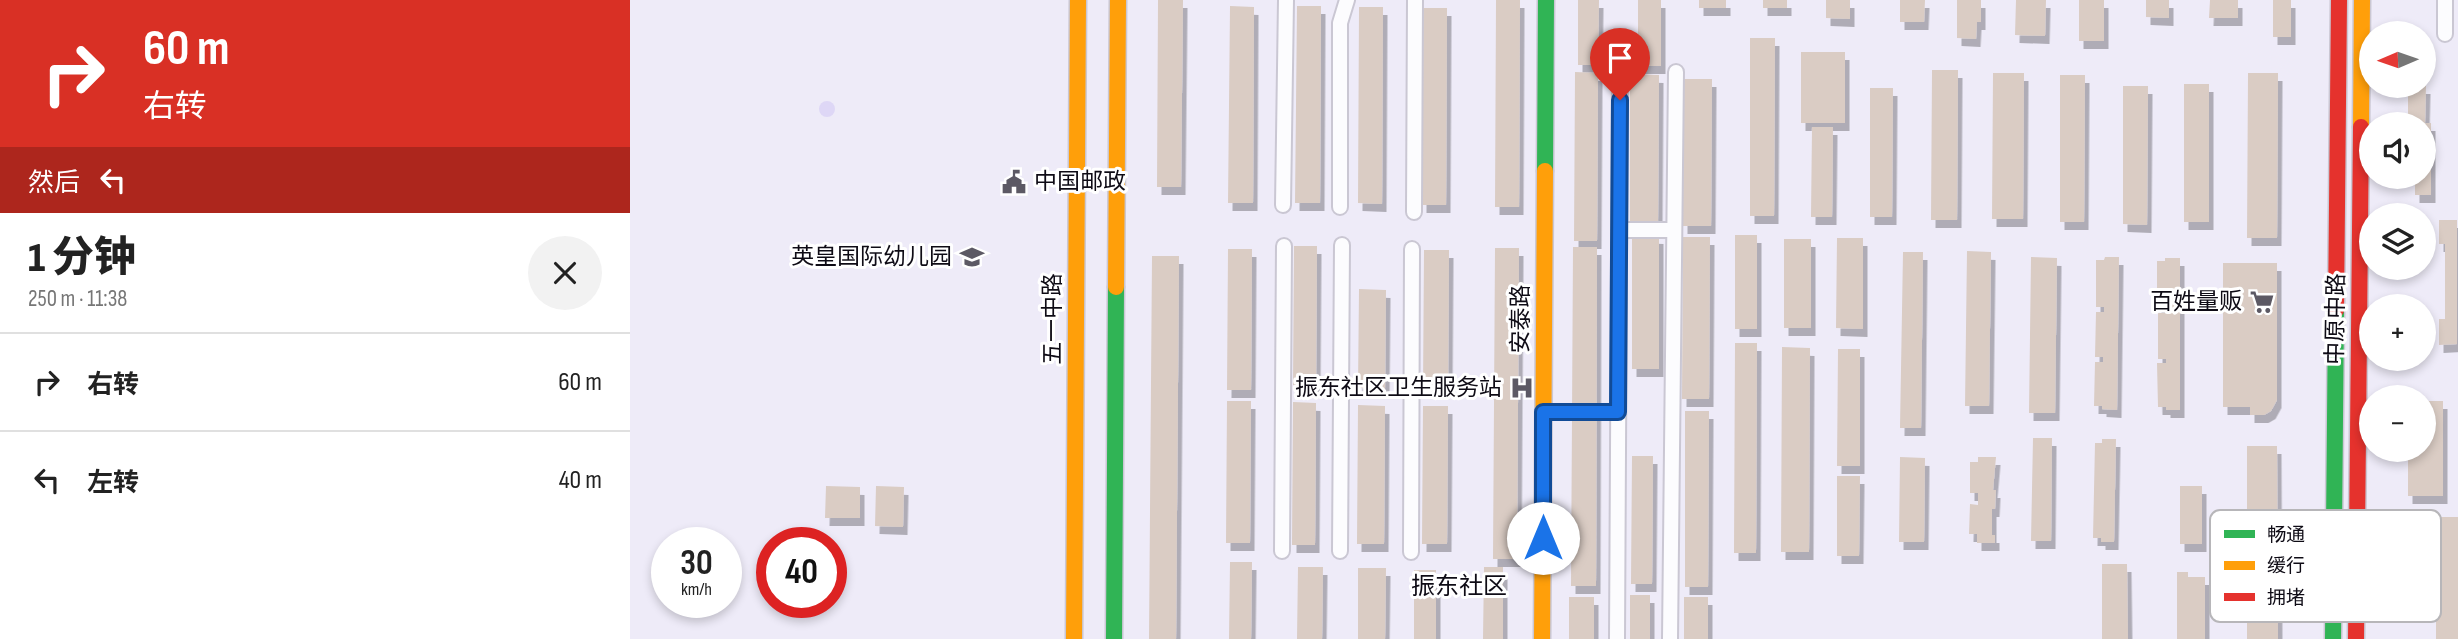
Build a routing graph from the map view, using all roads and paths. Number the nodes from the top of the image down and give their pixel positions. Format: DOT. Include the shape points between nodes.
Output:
graph roads {
  1 [pos="1078,0"];
  2 [pos="1118,0"];
  3 [pos="1286,0"];
  4 [pos="1346,0"];
  5 [pos="1415,0"];
  6 [pos="1546,0"];
  7 [pos="2339,0"];
  8 [pos="2362,0"];
  9 [pos="2445,0"];
  10 [pos="2445,34"];
  11 [pos="1676,72"];
  12 [pos="1620,74"];
  13 [pos="1283,205"];
  14 [pos="1340,207"];
  15 [pos="1414,212"];
  16 [pos="1619,230"];
  17 [pos="1674,230"];
  18 [pos="1342,245"];
  19 [pos="1284,246"];
  20 [pos="1412,249"];
  21 [pos="1543,412"];
  22 [pos="1618,412"];
  23 [pos="2334,510"];
  24 [pos="2357,510"];
  25 [pos="1282,551"];
  26 [pos="1340,551"];
  27 [pos="1411,552"];
  28 [pos="1074,639"];
  29 [pos="1114,639"];
  30 [pos="1542,639"];
  31 [pos="1617,639"];
  32 [pos="1670,639"];
  1 -- 28 [label="street, 五一中路"];
  2 -- 29 [label="street"];
  3 -- 13 [label="street"];
  4 -- 14 [label="street" via="1340,23"];
  5 -- 15 [label="street"];
  6 -- 21 [label="street, 安泰路"];
  7 -- 23 [label="street, 中原中路"];
  8 -- 24 [label="street, 中原中路"];
  9 -- 10 [label="street"];
  11 -- 17 [label="street"];
  12 -- 16 [label="street"];
  16 -- 17 [label="street"];
  16 -- 22 [label="street"];
  17 -- 32 [label="street"];
  18 -- 26 [label="street"];
  19 -- 25 [label="street"];
  20 -- 27 [label="street"];
  21 -- 22 [label="street"];
  21 -- 30 [label="street, 安泰路"];
  22 -- 31 [label="street"];
}
